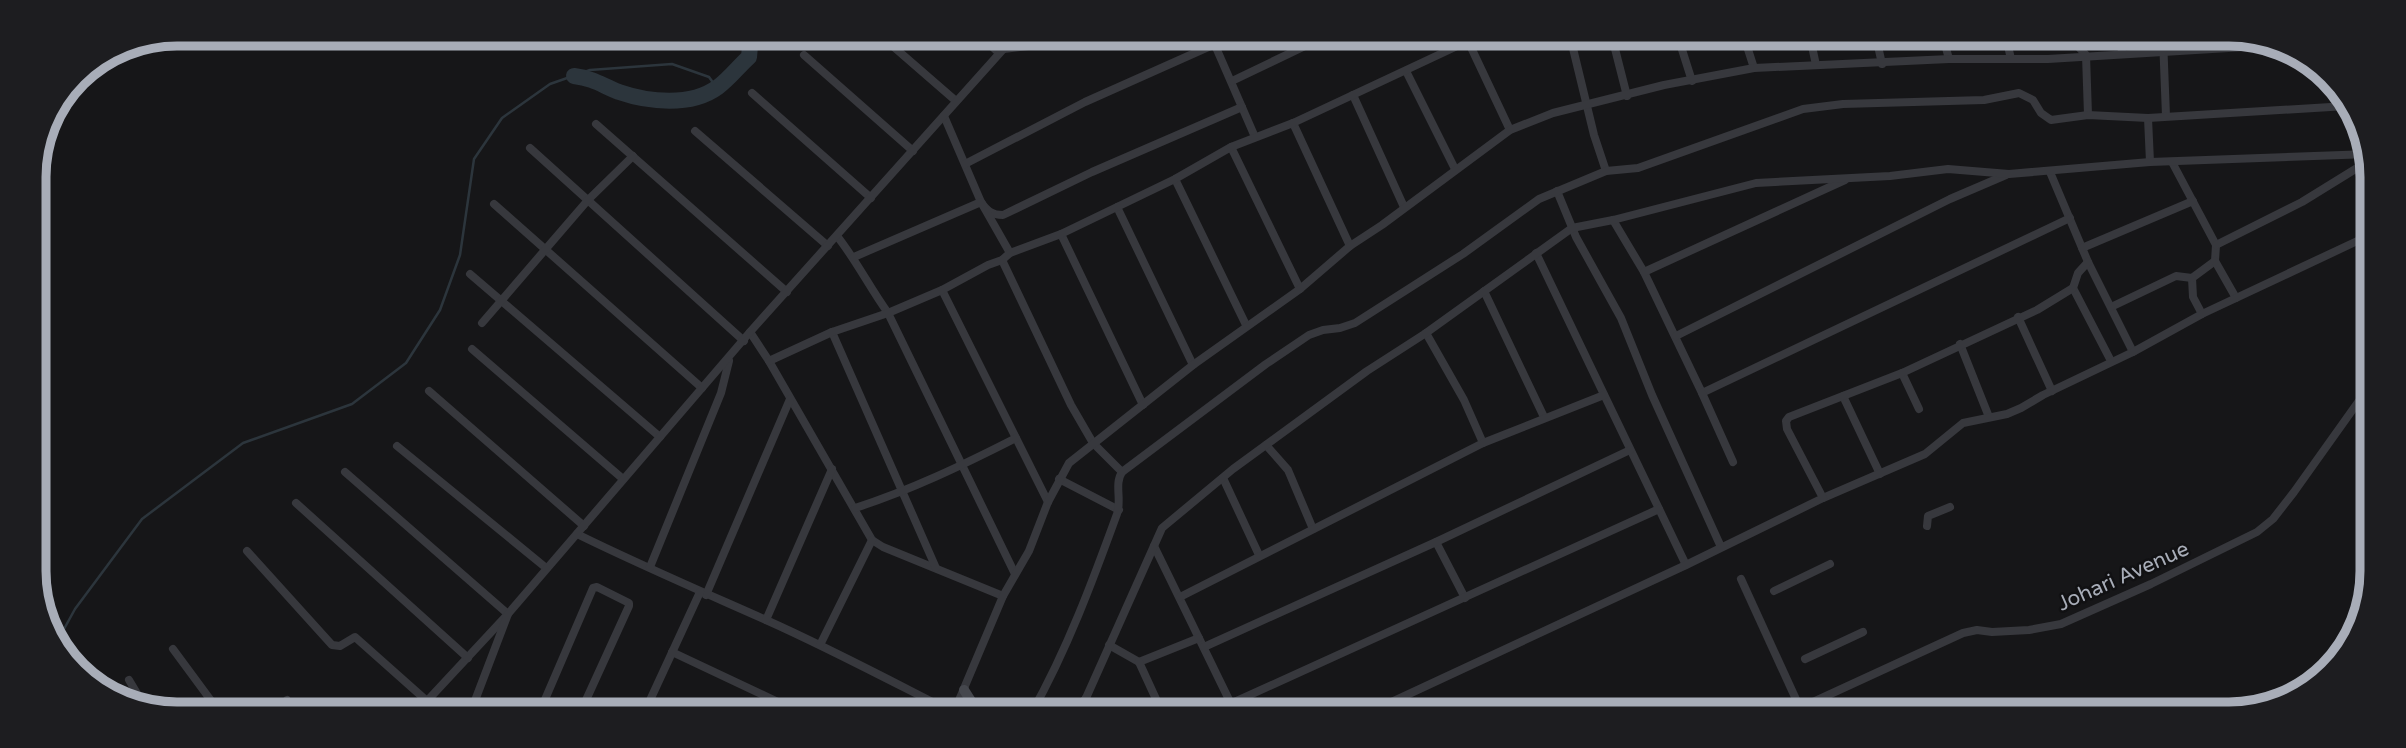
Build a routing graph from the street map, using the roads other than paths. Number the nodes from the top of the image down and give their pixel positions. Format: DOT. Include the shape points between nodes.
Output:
graph roads {
  1 [pos="893,46"];
  2 [pos="994,46"];
  3 [pos="1006,46"];
  4 [pos="1033,46"];
  5 [pos="1201,46"];
  6 [pos="1216,46"];
  7 [pos="1305,46"];
  8 [pos="1458,46"];
  9 [pos="1470,46"];
  10 [pos="1572,46"];
  11 [pos="1614,46"];
  12 [pos="1681,46"];
  13 [pos="1747,46"];
  14 [pos="1812,46"];
  15 [pos="1878,46"];
  16 [pos="1945,46"];
  17 [pos="2008,46"];
  18 [pos="2078,46"];
  19 [pos="2122,46"];
  20 [pos="2163,46"];
  21 [pos="2204,46"];
  22 [pos="1001,51"];
  23 [pos="2163,53"];
  24 [pos="2122,54"];
  25 [pos="804,55"];
  26 [pos="2086,55"];
  27 [pos="1949,59"];
  28 [pos="2011,59"];
  29 [pos="1882,64"];
  30 [pos="1816,65"];
  31 [pos="1754,68"];
  32 [pos="1406,71"];
  33 [pos="1233,81"];
  34 [pos="1692,81"];
  35 [pos="752,93"];
  36 [pos="1353,95"];
  37 [pos="1626,96"];
  38 [pos="956,101"];
  39 [pos="1587,106"];
  40 [pos="2340,106"];
  41 [pos="1242,107"];
  42 [pos="944,116"];
  43 [pos="2088,116"];
  44 [pos="2166,116"];
  45 [pos="2148,118"];
  46 [pos="1293,122"];
  47 [pos="596,124"];
  48 [pos="1510,130"];
  49 [pos="695,131"];
  50 [pos="1255,137"];
  51 [pos="1231,147"];
  52 [pos="530,148"];
  53 [pos="913,151"];
  54 [pos="2358,154"];
  55 [pos="633,156"];
  56 [pos="2150,162"];
  57 [pos="2172,162"];
  58 [pos="965,164"];
  59 [pos="2360,166"];
  60 [pos="1455,169"];
  61 [pos="1606,171"];
  62 [pos="2050,172"];
  63 [pos="2009,174"];
  64 [pos="1850,177"];
  65 [pos="1175,179"];
  66 [pos="1557,191"];
  67 [pos="871,198"];
  68 [pos="588,200"];
  69 [pos="2193,201"];
  70 [pos="981,202"];
  71 [pos="494,204"];
  72 [pos="1117,207"];
  73 [pos="1404,207"];
  74 [pos="2070,218"];
  75 [pos="1613,220"];
  76 [pos="1572,228"];
  77 [pos="1061,234"];
  78 [pos="837,236"];
  79 [pos="2361,239"];
  80 [pos="2216,245"];
  81 [pos="828,246"];
  82 [pos="1350,246"];
  83 [pos="2082,248"];
  84 [pos="545,249"];
  85 [pos="1010,253"];
  86 [pos="1536,253"];
  87 [pos="854,257"];
  88 [pos="1002,260"];
  89 [pos="2215,261"];
  90 [pos="2088,262"];
  91 [pos="1644,272"];
  92 [pos="470,274"];
  93 [pos="2192,278"];
  94 [pos="2073,288"];
  95 [pos="1300,289"];
  96 [pos="942,290"];
  97 [pos="1484,291"];
  98 [pos="787,292"];
  99 [pos="2236,298"];
  100 [pos="500,300"];
  101 [pos="2111,307"];
  102 [pos="888,313"];
  103 [pos="2202,314"];
  104 [pos="2018,317"];
  105 [pos="482,323"];
  106 [pos="1246,325"];
  107 [pos="750,332"];
  108 [pos="832,332"];
  109 [pos="1426,333"];
  110 [pos="1676,336"];
  111 [pos="744,341"];
  112 [pos="1960,344"];
  113 [pos="472,349"];
  114 [pos="2133,352"];
  115 [pos="730,359"];
  116 [pos="769,361"];
  117 [pos="2111,361"];
  118 [pos="1193,365"];
  119 [pos="1902,373"];
  120 [pos="702,388"];
  121 [pos="429,391"];
  122 [pos="2052,391"];
  123 [pos="1702,393"];
  124 [pos="1604,395"];
  125 [pos="1843,396"];
  126 [pos="2361,398"];
  127 [pos="790,399"];
  128 [pos="1143,405"];
  129 [pos="1919,409"];
  130 [pos="1989,417"];
  131 [pos="1544,418"];
  132 [pos="660,437"];
  133 [pos="1016,438"];
  134 [pos="1093,443"];
  135 [pos="1483,443"];
  136 [pos="1266,445"];
  137 [pos="397,446"];
  138 [pos="1630,450"];
  139 [pos="1733,462"];
  140 [pos="962,466"];
  141 [pos="832,469"];
  142 [pos="345,472"];
  143 [pos="1122,472"];
  144 [pos="1880,474"];
  145 [pos="1223,478"];
  146 [pos="623,479"];
  147 [pos="1059,479"];
  148 [pos="902,493"];
  149 [pos="1823,498"];
  150 [pos="1048,502"];
  151 [pos="296,503"];
  152 [pos="1950,507"];
  153 [pos="855,508"];
  154 [pos="1659,509"];
  155 [pos="1119,510"];
  156 [pos="584,526"];
  157 [pos="1927,526"];
  158 [pos="1313,529"];
  159 [pos="577,534"];
  160 [pos="872,540"];
  161 [pos="1436,542"];
  162 [pos="1154,546"];
  163 [pos="1721,547"];
  164 [pos="247,551"];
  165 [pos="1259,555"];
  166 [pos="1830,564"];
  167 [pos="1686,565"];
  168 [pos="650,567"];
  169 [pos="545,568"];
  170 [pos="936,568"];
  171 [pos="1015,574"];
  172 [pos="1741,579"];
  173 [pos="1774,591"];
  174 [pos="703,594"];
  175 [pos="1003,596"];
  176 [pos="1180,597"];
  177 [pos="1465,598"];
  178 [pos="508,614"];
  179 [pos="765,620"];
  180 [pos="1863,632"];
  181 [pos="1199,638"];
  182 [pos="820,645"];
  183 [pos="1109,645"];
  184 [pos="1204,647"];
  185 [pos="173,649"];
  186 [pos="672,652"];
  187 [pos="468,658"];
  188 [pos="1805,659"];
  189 [pos="1139,662"];
  190 [pos="129,680"];
  191 [pos="964,690"];
  192 [pos="139,696"];
  193 [pos="1086,698"];
  194 [pos="427,701"];
  195 [pos="212,702"];
  196 [pos="474,702"];
  197 [pos="544,702"];
  198 [pos="585,702"];
  199 [pos="650,702"];
  200 [pos="778,702"];
  201 [pos="933,702"];
  202 [pos="958,702"];
  203 [pos="972,702"];
  204 [pos="1037,702"];
  205 [pos="1083,702"];
  206 [pos="1088,702"];
  207 [pos="1157,702"];
  208 [pos="1229,702"];
  209 [pos="1234,702"];
  210 [pos="1392,702"];
  211 [pos="1797,702"];
  212 [pos="1819,702"];
  1 -- 38 [label="street"];
  2 -- 22 [label="street"];
  3 -- 22 [label="street"];
  4 -- 22 [label="street"];
  5 -- 58 [label="street"];
  6 -- 33 [label="street"];
  7 -- 33 [label="street"];
  8 -- 32 [label="street"];
  9 -- 48 [label="street"];
  10 -- 39 [label="street"];
  11 -- 37 [label="street"];
  12 -- 34 [label="street"];
  13 -- 31 [label="street"];
  14 -- 30 [label="street"];
  15 -- 29 [label="street"];
  16 -- 27 [label="street"];
  17 -- 28 [label="street"];
  18 -- 26 [label="street"];
  19 -- 24 [label="street"];
  20 -- 23 [label="street"];
  21 -- 23 [label="street"];
  22 -- 38 [label="street"];
  23 -- 24 [label="street"];
  23 -- 44 [label="street"];
  24 -- 26 [label="street"];
  25 -- 53 [label="street"];
  26 -- 28 [label="street"];
  26 -- 43 [label="street"];
  27 -- 28 [label="street"];
  27 -- 29 [label="street"];
  29 -- 30 [label="street"];
  30 -- 31 [label="street"];
  31 -- 34 [label="street"];
  32 -- 36 [label="street"];
  32 -- 60 [label="street"];
  33 -- 41 [label="street"];
  34 -- 37 [label="street"];
  35 -- 67 [label="street"];
  36 -- 46 [label="street"];
  36 -- 73 [label="street"];
  37 -- 39 [label="street"];
  38 -- 42 [label="street"];
  39 -- 48 [label="street"];
  39 -- 61 [label="street"];
  40 -- 44 [label="street"];
  41 -- 50 [label="street"];
  41 -- 70 [label="street" via="1092,172 1007,215 990,212"];
  42 -- 53 [label="street"];
  42 -- 58 [label="street"];
  43 -- 45 [label="street"];
  43 -- 61 [label="street" via="2051,120 2020,93 1984,100 1843,104 1803,109 1638,168"];
  44 -- 45 [label="street"];
  45 -- 56 [label="street"];
  46 -- 50 [label="street"];
  46 -- 82 [label="street"];
  47 -- 55 [label="street"];
  48 -- 60 [label="street"];
  49 -- 81 [label="street"];
  50 -- 51 [label="street"];
  51 -- 65 [label="street"];
  51 -- 95 [label="street"];
  52 -- 68 [label="street"];
  53 -- 67 [label="street"];
  54 -- 57 [label="street"];
  55 -- 68 [label="street"];
  55 -- 98 [label="street"];
  56 -- 57 [label="street"];
  56 -- 62 [label="street"];
  57 -- 69 [label="street"];
  58 -- 70 [label="street"];
  59 -- 80 [label="street" via="2302,202"];
  60 -- 73 [label="street"];
  61 -- 66 [label="street"];
  62 -- 63 [label="street"];
  62 -- 74 [label="street"];
  63 -- 64 [label="street" via="1948,169"];
  63 -- 110 [label="street"];
  64 -- 75 [label="street" via="1756,183"];
  64 -- 91 [label="street"];
  65 -- 72 [label="street"];
  65 -- 106 [label="street"];
  66 -- 76 [label="street"];
  66 -- 143 [label="street" via="1355,323 1309,335"];
  67 -- 78 [label="street"];
  68 -- 84 [label="street"];
  68 -- 111 [label="street"];
  69 -- 80 [label="street"];
  69 -- 83 [label="street"];
  70 -- 85 [label="street"];
  70 -- 87 [label="street"];
  71 -- 84 [label="street"];
  72 -- 77 [label="street"];
  72 -- 118 [label="street"];
  73 -- 82 [label="street"];
  74 -- 83 [label="street"];
  74 -- 123 [label="street"];
  75 -- 76 [label="street"];
  75 -- 91 [label="street"];
  76 -- 86 [label="street"];
  76 -- 163 [label="street" via="1621,318"];
  77 -- 85 [label="street"];
  77 -- 128 [label="street"];
  78 -- 81 [label="street"];
  78 -- 87 [label="street"];
  79 -- 99 [label="street"];
  80 -- 89 [label="street"];
  81 -- 98 [label="street"];
  82 -- 95 [label="street"];
  83 -- 90 [label="street"];
  84 -- 100 [label="street"];
  84 -- 120 [label="street"];
  85 -- 88 [label="street"];
  86 -- 97 [label="street"];
  86 -- 124 [label="street"];
  87 -- 102 [label="street"];
  88 -- 96 [label="street"];
  88 -- 134 [label="street"];
  89 -- 93 [label="street"];
  89 -- 99 [label="street"];
  90 -- 94 [label="street"];
  90 -- 101 [label="street"];
  91 -- 110 [label="street"];
  92 -- 100 [label="street"];
  93 -- 101 [label="street" via="2176,276"];
  93 -- 103 [label="street" via="2193,297"];
  94 -- 104 [label="street"];
  94 -- 117 [label="street"];
  95 -- 106 [label="street"];
  96 -- 102 [label="street"];
  96 -- 133 [label="street"];
  97 -- 109 [label="street"];
  97 -- 131 [label="street"];
  98 -- 107 [label="street"];
  99 -- 103 [label="street"];
  100 -- 105 [label="street"];
  100 -- 132 [label="street"];
  101 -- 114 [label="street"];
  102 -- 108 [label="street"];
  102 -- 140 [label="street"];
  103 -- 114 [label="street"];
  104 -- 112 [label="street"];
  104 -- 122 [label="street"];
  106 -- 118 [label="street"];
  107 -- 111 [label="street"];
  107 -- 116 [label="street"];
  108 -- 116 [label="street"];
  108 -- 148 [label="street"];
  109 -- 135 [label="street"];
  109 -- 136 [label="street"];
  110 -- 123 [label="street"];
  111 -- 115 [label="street"];
  112 -- 119 [label="street"];
  112 -- 130 [label="street"];
  113 -- 146 [label="street"];
  114 -- 117 [label="street"];
  115 -- 120 [label="street"];
  115 -- 168 [label="street" via="721,393"];
  116 -- 127 [label="street"];
  117 -- 122 [label="street"];
  118 -- 128 [label="street"];
  119 -- 125 [label="street"];
  119 -- 129 [label="street"];
  120 -- 132 [label="street"];
  121 -- 156 [label="street"];
  122 -- 130 [label="street" via="2007,415"];
  123 -- 139 [label="street"];
  124 -- 131 [label="street"];
  124 -- 138 [label="street"];
  125 -- 144 [label="street"];
  125 -- 149 [label="street" via="1786,421"];
  126 -- 212 [label="street, Johari Avenue" via="2273,519 2251,536 2061,624 1963,633"];
  127 -- 141 [label="street"];
  127 -- 174 [label="street"];
  128 -- 134 [label="street"];
  130 -- 144 [label="street" via="1963,423 1925,454"];
  131 -- 135 [label="street"];
  132 -- 146 [label="street"];
  133 -- 140 [label="street"];
  133 -- 150 [label="street"];
  134 -- 143 [label="street"];
  134 -- 147 [label="street" via="1069,463"];
  135 -- 158 [label="street"];
  136 -- 145 [label="street"];
  136 -- 158 [label="street" via="1287,470"];
  137 -- 169 [label="street"];
  138 -- 154 [label="street"];
  138 -- 161 [label="street"];
  140 -- 148 [label="street"];
  140 -- 171 [label="street"];
  141 -- 153 [label="street"];
  141 -- 179 [label="street"];
  142 -- 178 [label="street"];
  143 -- 155 [label="street"];
  144 -- 149 [label="street"];
  145 -- 162 [label="street" via="1162,528"];
  145 -- 165 [label="street"];
  146 -- 156 [label="street"];
  147 -- 150 [label="street"];
  147 -- 155 [label="street"];
  148 -- 153 [label="street"];
  148 -- 170 [label="street"];
  149 -- 163 [label="street"];
  150 -- 171 [label="street"];
  151 -- 187 [label="street"];
  152 -- 157 [label="street" via="1928,516"];
  153 -- 160 [label="street"];
  154 -- 167 [label="street"];
  154 -- 177 [label="street"];
  155 -- 204 [label="street"];
  156 -- 159 [label="street"];
  158 -- 165 [label="street"];
  159 -- 168 [label="street"];
  159 -- 169 [label="street"];
  160 -- 170 [label="street"];
  160 -- 182 [label="street"];
  161 -- 177 [label="street"];
  161 -- 184 [label="street"];
  162 -- 176 [label="street"];
  162 -- 183 [label="street"];
  163 -- 167 [label="street"];
  164 -- 194 [label="street" via="332,645 357,638"];
  165 -- 176 [label="street"];
  166 -- 173 [label="street"];
  167 -- 210 [label="street"];
  168 -- 174 [label="street"];
  169 -- 178 [label="street"];
  170 -- 175 [label="street"];
  171 -- 175 [label="street"];
  172 -- 211 [label="street"];
  174 -- 179 [label="street"];
  174 -- 186 [label="street"];
  175 -- 191 [label="street"];
  176 -- 181 [label="street"];
  177 -- 209 [label="street"];
  178 -- 187 [label="street"];
  178 -- 196 [label="street"];
  179 -- 182 [label="street"];
  180 -- 188 [label="street"];
  181 -- 184 [label="street"];
  181 -- 189 [label="street"];
  182 -- 201 [label="street"];
  183 -- 189 [label="street"];
  183 -- 193 [label="street"];
  184 -- 208 [label="street"];
  185 -- 195 [label="street"];
  186 -- 199 [label="street"];
  186 -- 200 [label="street"];
  187 -- 194 [label="street"];
  189 -- 207 [label="street"];
  190 -- 192 [label="street"];
  191 -- 202 [label="street"];
  191 -- 203 [label="street"];
  193 -- 205 [label="street"];
  193 -- 206 [label="street"];
  197 -- 198 [label="street" via="597,587 629,606"];
}
